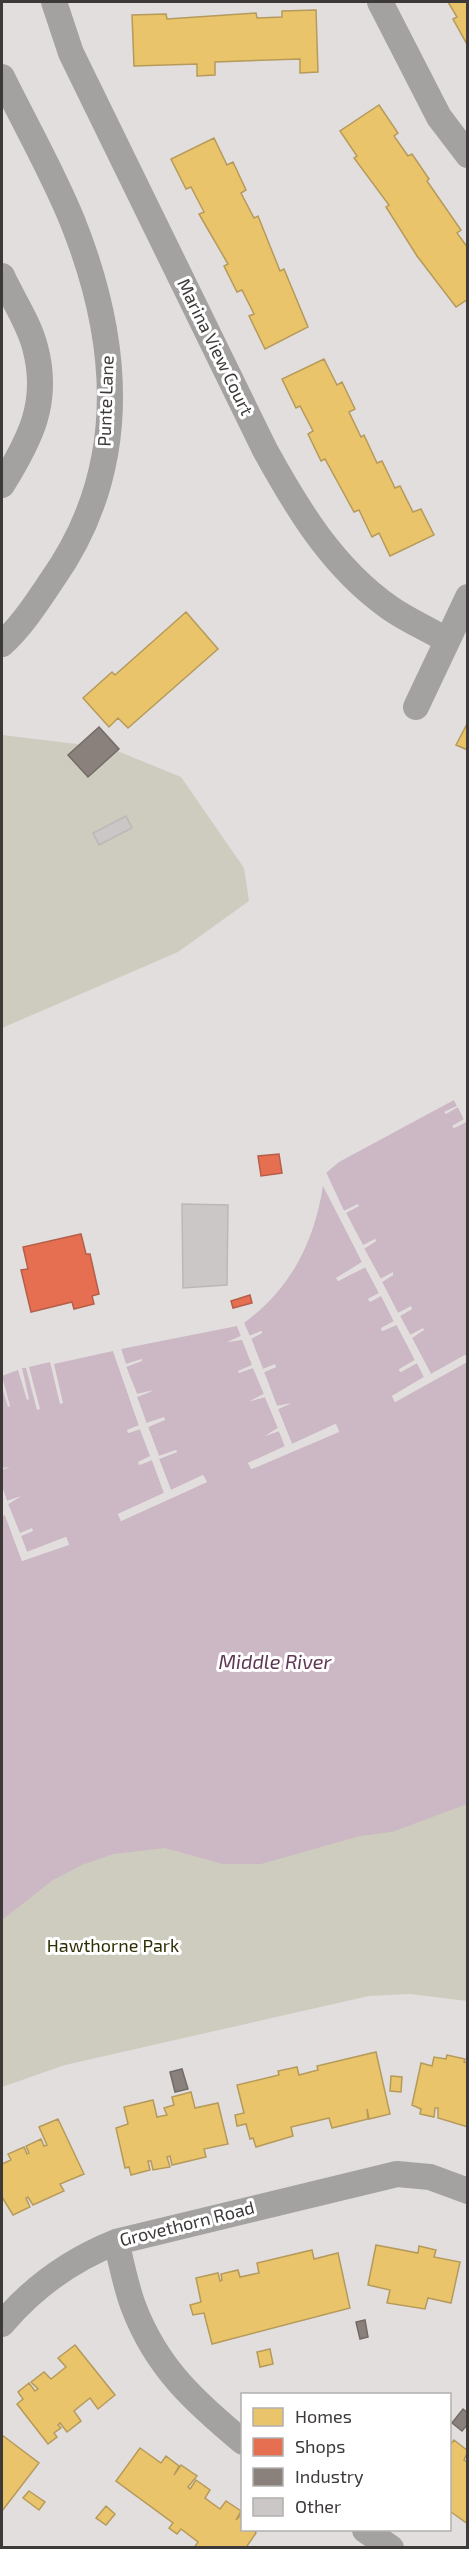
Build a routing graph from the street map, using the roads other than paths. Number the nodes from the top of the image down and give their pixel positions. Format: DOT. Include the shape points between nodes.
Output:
graph roads {
  1 [pos="54,2"];
  2 [pos="381,2"];
  3 [pos="2,77"];
  4 [pos="468,155"];
  5 [pos="2,276"];
  6 [pos="2,485"];
  7 [pos="468,597"];
  8 [pos="446,640"];
  9 [pos="2,644"];
  10 [pos="416,707"];
  11 [pos="468,2191"];
  12 [pos="116,2242"];
  13 [pos="2,2324"];
  14 [pos="241,2440"];
  15 [pos="368,2531"];
  16 [pos="390,2547"];
  1 -- 8 [label="street, Marina View Court" via="71,53 295,504 324,546 355,579 391,609"];
  2 -- 4 [label="street" via="440,117"];
  3 -- 9 [label="street, Punte Lane" via="72,220 104,321 111,367 101,475 86,524 63,566"];
  5 -- 6 [label="street" via="35,346 42,387 36,424"];
  7 -- 8 [label="street"];
  8 -- 10 [label="street"];
  11 -- 12 [label="street, Grovethorn Road" via="430,2177 397,2174"];
  12 -- 13 [label="street, Grovethorn Road" via="61,2270"];
  12 -- 14 [label="street" via="134,2308 159,2357 193,2401"];
  15 -- 16 [label="street"];
}
